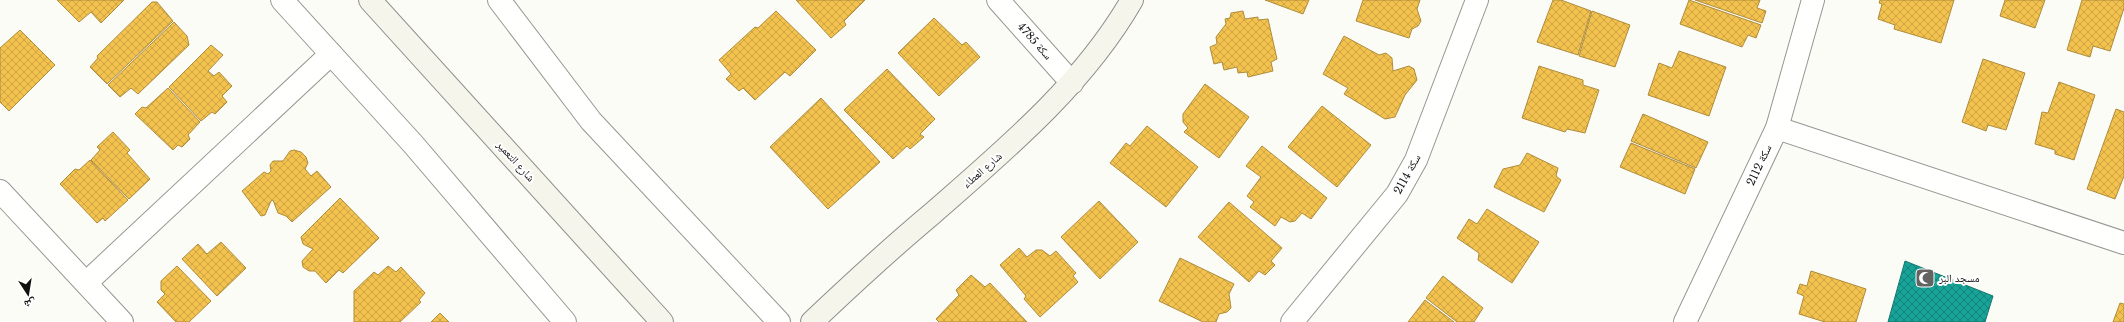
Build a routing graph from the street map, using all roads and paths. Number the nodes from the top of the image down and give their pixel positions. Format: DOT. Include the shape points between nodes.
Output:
graph roads {
  1 [pos="282,0"];
  2 [pos="370,0"];
  3 [pos="499,0"];
  4 [pos="998,0"];
  5 [pos="1132,0"];
  6 [pos="1477,0"];
  7 [pos="1813,0"];
  8 [pos="331,54"];
  9 [pos="1072,83"];
  10 [pos="1777,128"];
  11 [pos="0,191"];
  12 [pos="2124,243"];
  13 [pos="86,283"];
  14 [pos="122,322"];
  15 [pos="565,322"];
  16 [pos="662,322"];
  17 [pos="779,322"];
  18 [pos="812,322"];
  19 [pos="1292,322"];
  20 [pos="1685,322"];
  1 -- 8 [label="street"];
  2 -- 16 [label="street, شارع التعمير"];
  3 -- 17 [label="street" via="590,121"];
  4 -- 9 [label="street, سكة 4785"];
  5 -- 9 [label="street, شارع العطاء" via="1116,28"];
  6 -- 19 [label="street, سكة 2114" via="1416,160 1397,194"];
  7 -- 10 [label="street, سكة 2112"];
  8 -- 13 [label="street"];
  8 -- 15 [label="street"];
  9 -- 18 [label="street, شارع العطاء" via="1010,145 876,261"];
  10 -- 12 [label="street"];
  10 -- 20 [label="street, سكة 2112"];
  11 -- 13 [label="street"];
  13 -- 14 [label="street"];
}
